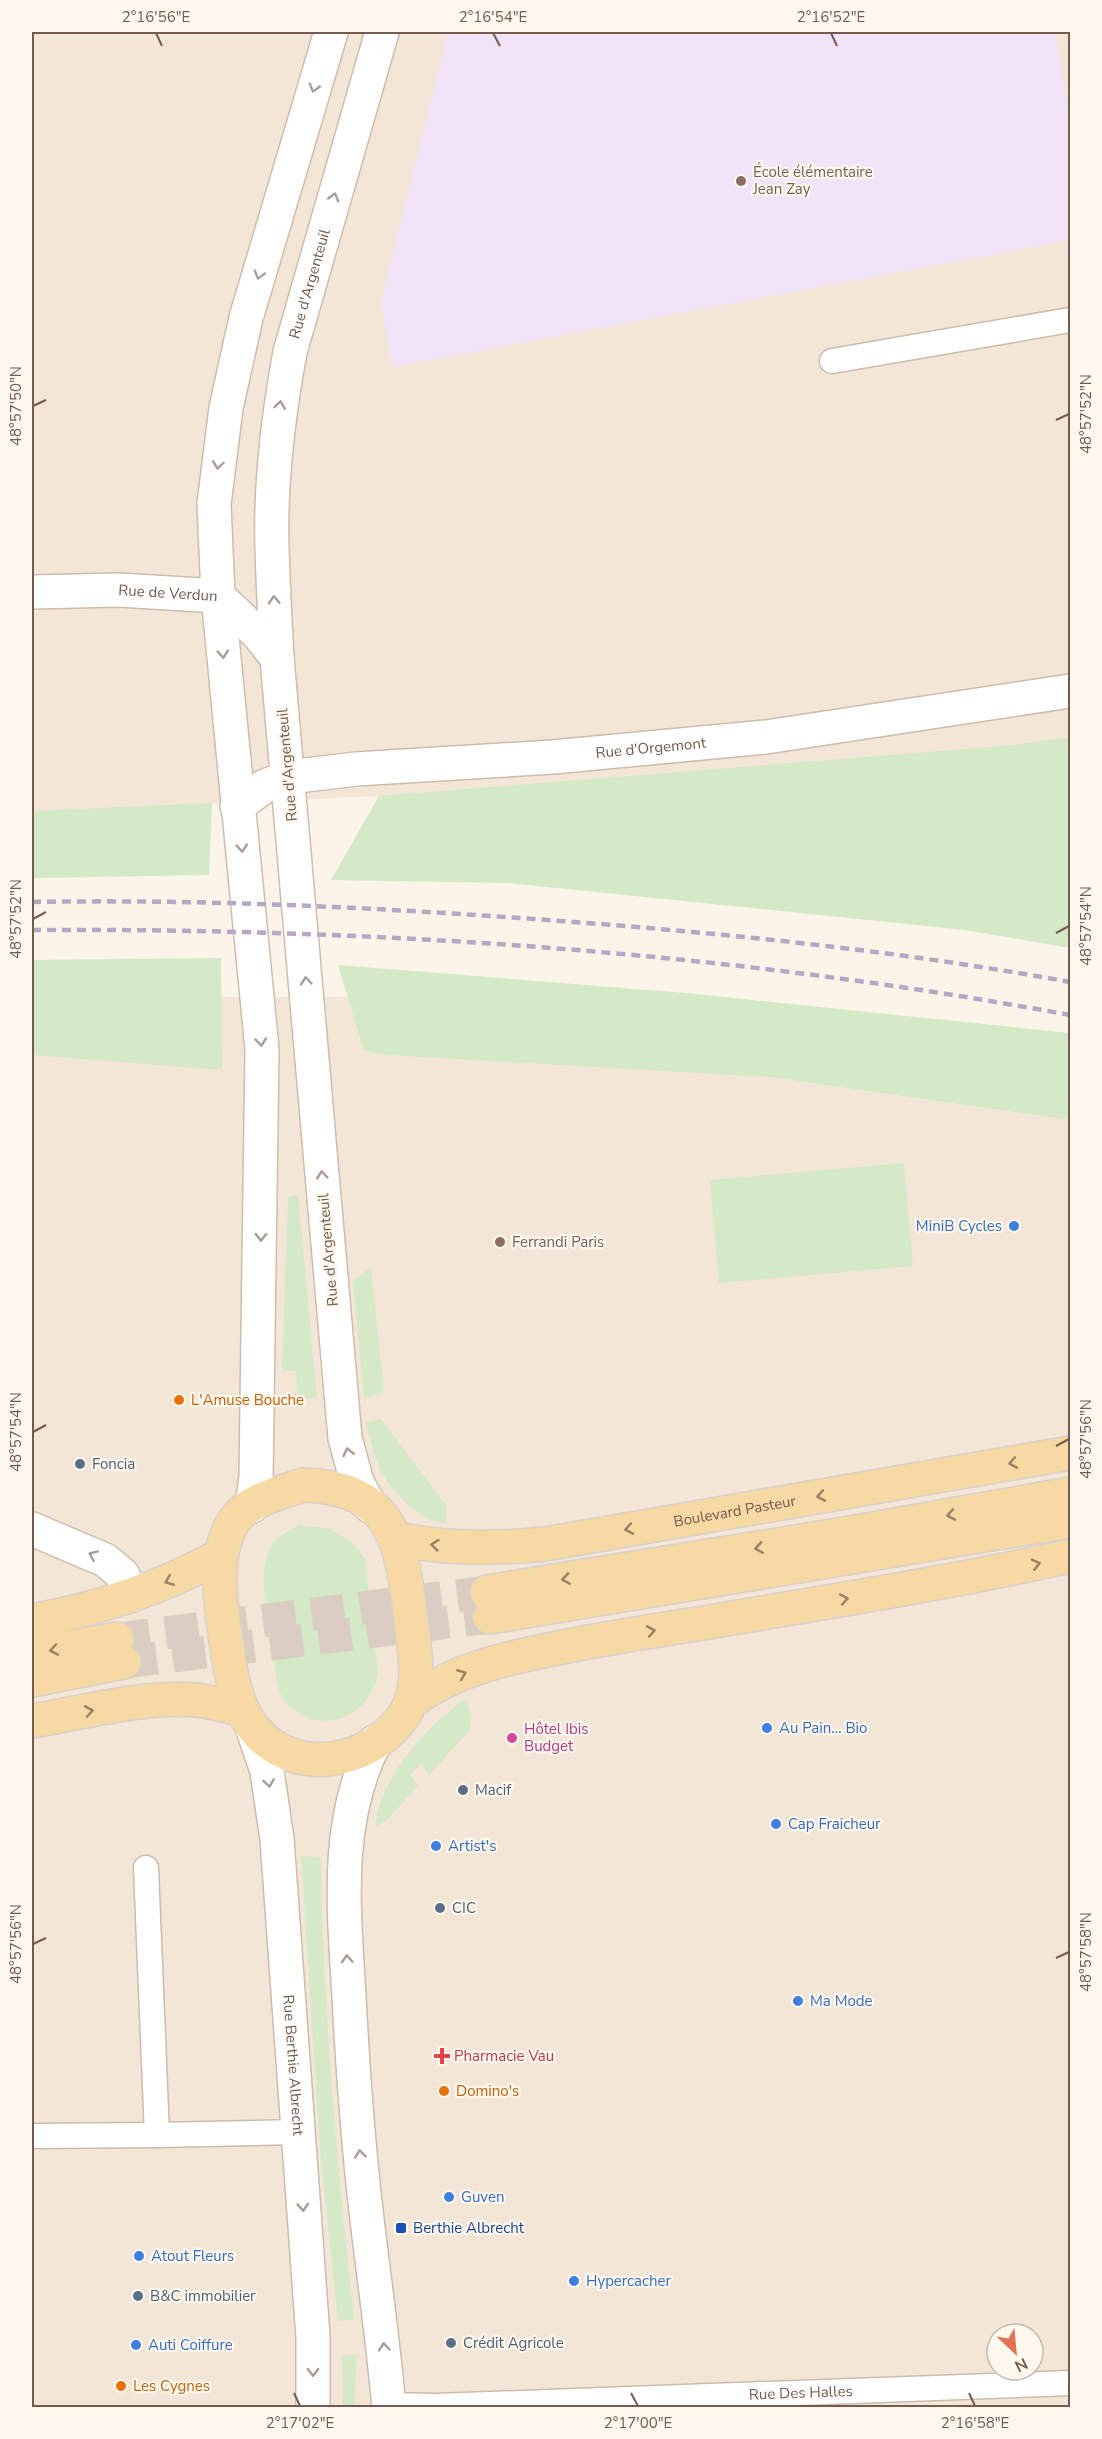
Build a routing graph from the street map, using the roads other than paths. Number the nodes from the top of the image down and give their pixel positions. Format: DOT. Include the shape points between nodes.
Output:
graph roads {
  1 [pos="331,32"];
  2 [pos="382,32"];
  3 [pos="1071,320"];
  4 [pos="832,361"];
  5 [pos="32,592"];
  6 [pos="218,596"];
  7 [pos="277,658"];
  8 [pos="1071,691"];
  9 [pos="289,777"];
  10 [pos="237,806"];
  11 [pos="1071,1453"];
  12 [pos="1071,1494"];
  13 [pos="252,1506"];
  14 [pos="370,1506"];
  15 [pos="1071,1521"];
  16 [pos="32,1529"];
  17 [pos="396,1539"];
  18 [pos="221,1555"];
  19 [pos="1071,1556"];
  20 [pos="129,1596"];
  21 [pos="32,1621"];
  22 [pos="32,1654"];
  23 [pos="32,1680"];
  24 [pos="411,1702"];
  25 [pos="247,1718"];
  26 [pos="32,1721"];
  27 [pos="375,1742"];
  28 [pos="146,1869"];
  29 [pos="297,2132"];
  30 [pos="157,2135"];
  31 [pos="32,2136"];
  32 [pos="1071,2382"];
  33 [pos="388,2407"];
  34 [pos="313,2408"];
  1 -- 6 [label="main road, one-way" via="246,318 226,408 214,504"];
  7 -- 2 [label="main road, Rue d'Argenteuil, one-way" via="272,548 280,402 290,352"];
  3 -- 4 [label="lane"];
  5 -- 6 [label="main road, Rue de Verdun" via="119,590"];
  6 -- 7 [label="main road, Rue de Verdun"];
  6 -- 10 [label="main road, one-way"];
  7 -- 9 [label="main road, Rue d'Argenteuil"];
  8 -- 9 [label="main road, Rue d'Orgemont" via="766,737 553,758 356,769"];
  9 -- 10 [label="main road, Rue d'Orgemont" via="265,786"];
  14 -- 9 [label="main road, Rue d'Argenteuil, one-way" via="354,1472 345,1438"];
  10 -- 13 [label="main road, one-way" via="262,1049 256,1477"];
  11 -- 17 [label="main road, Boulevard Pasteur, one-way" via="545,1544 464,1549"];
  12 -- 15 [label="main road, one-way" via="832,1536 488,1605"];
  13 -- 14 [label="main road" via="303,1485 341,1489"];
  13 -- 18 [label="main road" via="238,1516"];
  14 -- 17 [label="main road"];
  20 -- 16 [label="main road, one-way" via="123,1575 105,1560"];
  17 -- 24 [label="main road" via="404,1565 415,1653"];
  18 -- 20 [label="main road, one-way"];
  18 -- 25 [label="main road" via="231,1668"];
  24 -- 19 [label="main road, one-way" via="459,1674 514,1657"];
  20 -- 21 [label="main road"];
  23 -- 22 [label="main road, one-way" via="121,1651"];
  24 -- 27 [label="main road" via="391,1730"];
  26 -- 25 [label="main road, one-way" via="173,1700 196,1700"];
  25 -- 27 [label="main road" via="286,1754 310,1760 354,1755"];
  25 -- 29 [label="main road, Rue Berthie Albrecht, one-way" via="267,1771 275,1822"];
  33 -- 27 [label="main road, one-way" via="383,2331 353,2085 343,1882 353,1800"];
  28 -- 30 [label="lane"];
  29 -- 30 [label="lane"];
  29 -- 34 [label="main road, Rue Berthie Albrecht, one-way" via="313,2337"];
  30 -- 31 [label="lane"];
  32 -- 33 [label="lane, Rue Des Halles"];
}
